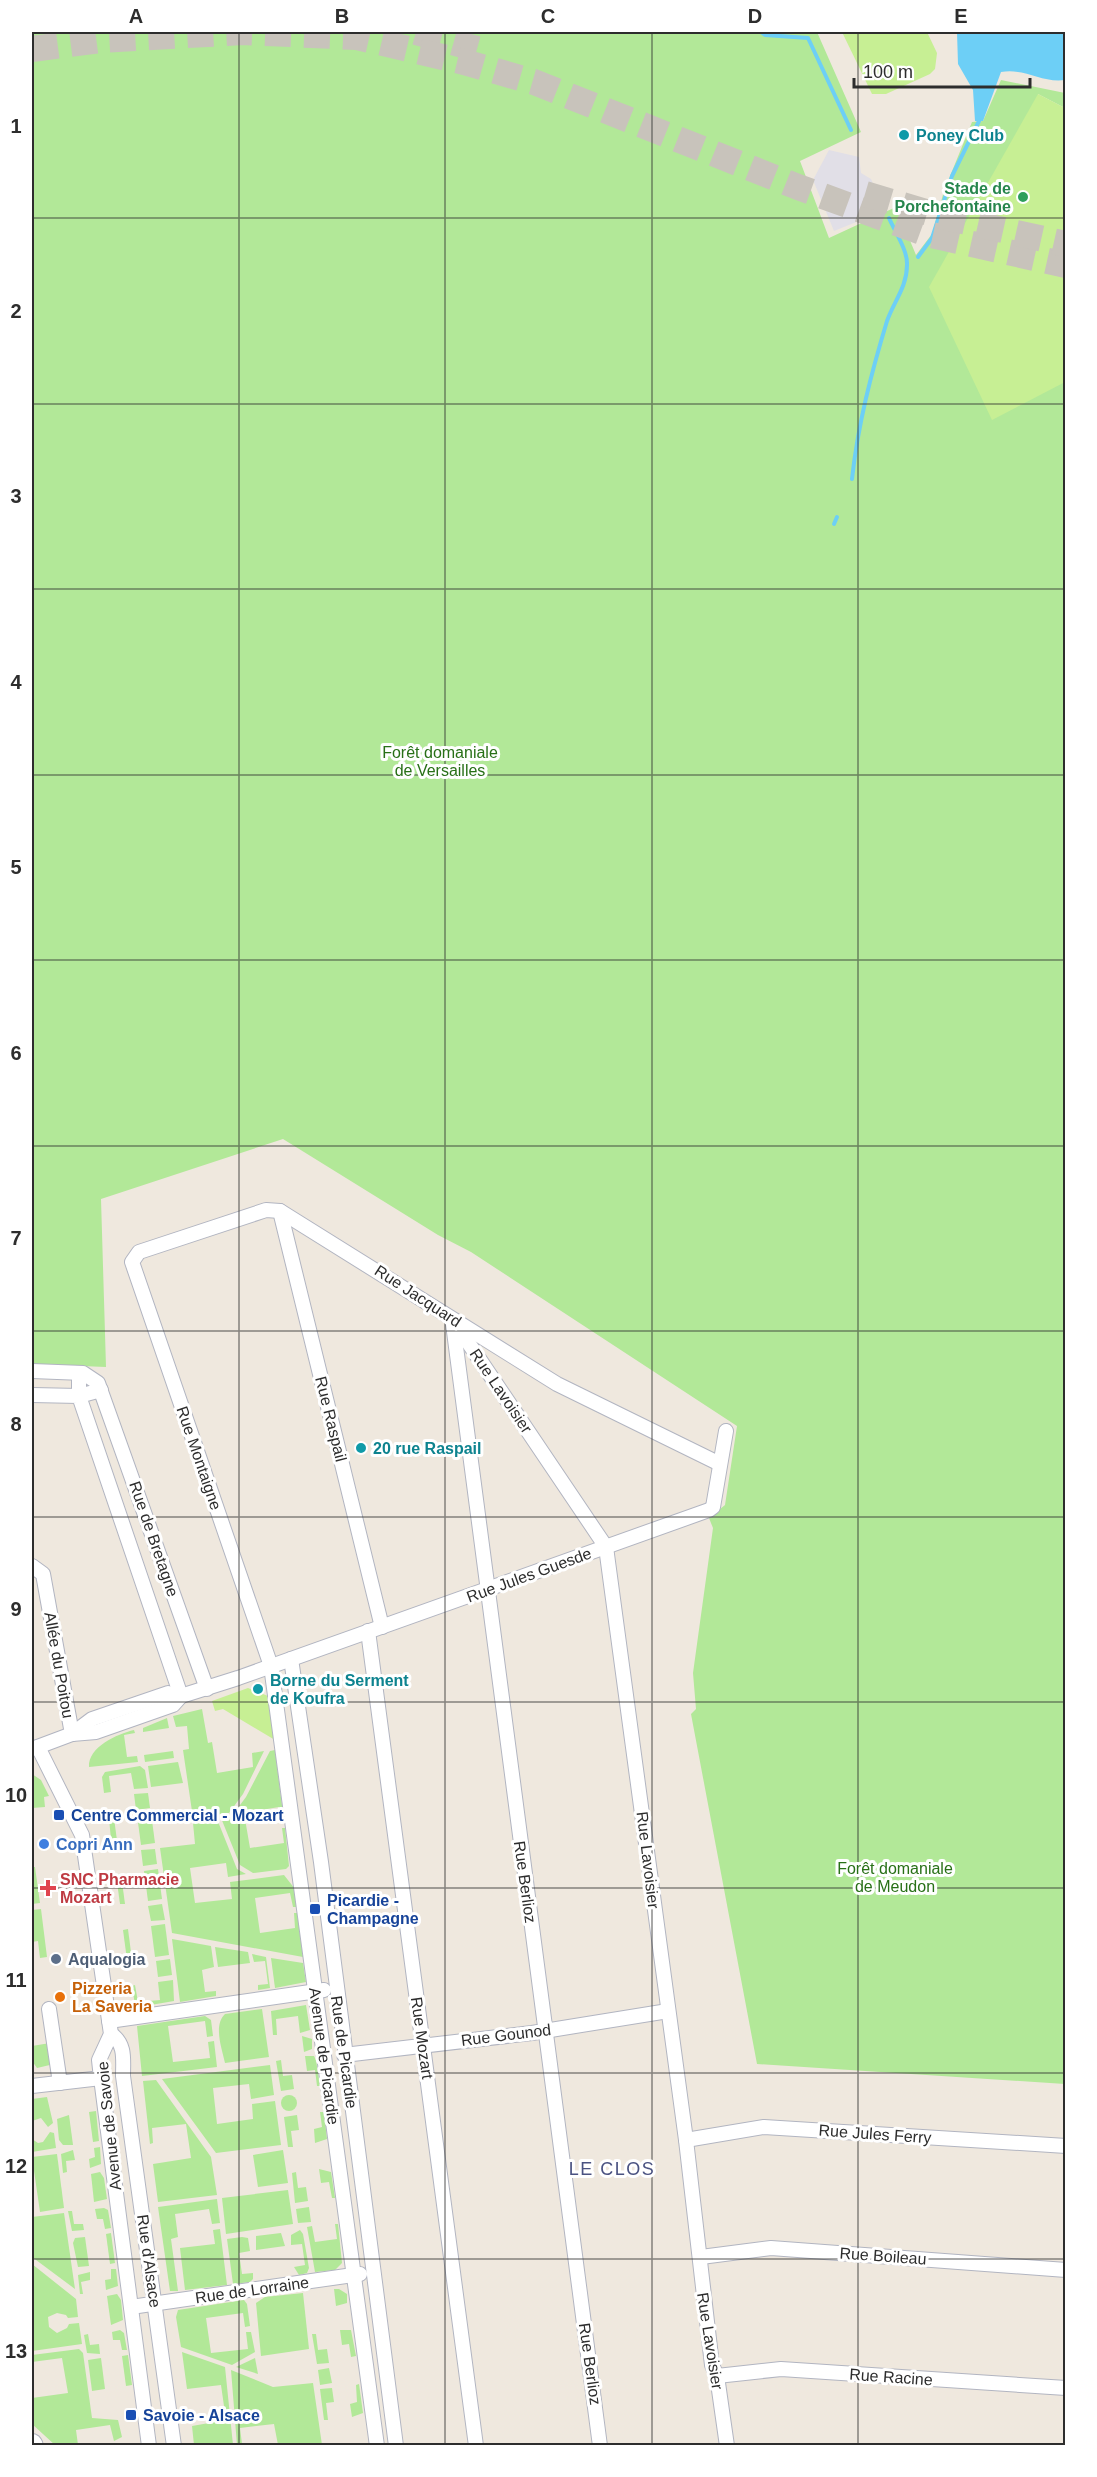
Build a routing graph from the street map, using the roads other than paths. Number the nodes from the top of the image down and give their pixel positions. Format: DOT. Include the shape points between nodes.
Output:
graph roads {
  1 [pos="280,1211"];
  2 [pos="452,1319"];
  3 [pos="32,1371"];
  4 [pos="79,1372"];
  5 [pos="101,1390"];
  6 [pos="32,1395"];
  7 [pos="79,1396"];
  8 [pos="726,1431"];
  9 [pos="720,1464"];
  10 [pos="606,1547"];
  11 [pos="32,1566"];
  12 [pos="487,1590"];
  13 [pos="382,1627"];
  14 [pos="368,1632"];
  15 [pos="291,1659"];
  16 [pos="271,1666"];
  17 [pos="207,1689"];
  18 [pos="181,1696"];
  19 [pos="72,1734"];
  20 [pos="35,1748"];
  21 [pos="335,1988"];
  22 [pos="315,1991"];
  23 [pos="49,2009"];
  24 [pos="668,2011"];
  25 [pos="110,2028"];
  26 [pos="545,2031"];
  27 [pos="423,2044"];
  28 [pos="104,2049"];
  29 [pos="345,2055"];
  30 [pos="123,2076"];
  31 [pos="101,2078"];
  32 [pos="60,2083"];
  33 [pos="32,2086"];
  34 [pos="686,2140"];
  35 [pos="1065,2146"];
  36 [pos="701,2257"];
  37 [pos="1065,2270"];
  38 [pos="372,2273"];
  39 [pos="354,2275"];
  40 [pos="154,2304"];
  41 [pos="131,2307"];
  42 [pos="717,2376"];
  43 [pos="1065,2388"];
  44 [pos="149,2445"];
  45 [pos="174,2445"];
  46 [pos="377,2445"];
  47 [pos="396,2445"];
  48 [pos="476,2445"];
  49 [pos="600,2445"];
  50 [pos="724,2445"];
  1 -- 2 [label="street, Rue Jacquard"];
  1 -- 13 [label="street, Rue Raspail"];
  1 -- 16 [label="street, Rue Montaigne" via="266,1210 139,1252 132,1262"];
  2 -- 9 [label="street, Rue Jacquard" via="557,1384"];
  2 -- 10 [label="street, Rue Lavoisier"];
  2 -- 12 [label="street, Rue Berlioz"];
  3 -- 4 [label="street"];
  4 -- 5 [label="street" via="90,1376"];
  4 -- 7 [label="street, Rue de Bretagne"];
  5 -- 7 [label="street"];
  5 -- 17 [label="street, Rue de Bretagne"];
  6 -- 7 [label="street"];
  7 -- 18 [label="street, Rue de Bretagne"];
  8 -- 9 [label="street, Rue Jules Guesde"];
  9 -- 10 [label="street, Rue Jules Guesde" via="713,1507 709,1510"];
  10 -- 12 [label="street, Rue Jules Guesde"];
  10 -- 24 [label="street, Rue Lavoisier"];
  11 -- 19 [label="street, Allée du Poitou" via="43,1574"];
  12 -- 13 [label="street, Rue Jules Guesde"];
  12 -- 26 [label="street, Rue Berlioz"];
  13 -- 14 [label="street, Rue Jules Guesde"];
  14 -- 15 [label="street, Rue Jules Guesde"];
  14 -- 27 [label="street, Rue Mozart"];
  15 -- 16 [label="street, Rue Jules Guesde"];
  15 -- 21 [label="street, Rue de Picardie"];
  16 -- 17 [label="street, Rue Jules Guesde"];
  16 -- 22 [label="street, Avenue de Picardie"];
  17 -- 18 [label="street, Rue Jules Guesde"];
  18 -- 19 [label="street, Rue Jules Guesde" via="173,1705 96,1732"];
  19 -- 20 [label="street, Rue Jules Guesde"];
  20 -- 25 [label="street" via="82,1835"];
  21 -- 22 [label="street"];
  21 -- 29 [label="street, Rue de Picardie"];
  22 -- 25 [label="street"];
  22 -- 39 [label="street, Avenue de Picardie"];
  23 -- 32 [label="street"];
  24 -- 26 [label="street, Rue Gounod"];
  24 -- 34 [label="street, Rue Lavoisier"];
  25 -- 28 [label="street, Avenue de Savoie"];
  25 -- 30 [label="street, Rue d'Alsace" via="121,2044"];
  26 -- 27 [label="street, Rue Gounod"];
  26 -- 49 [label="street, Rue Berlioz"];
  27 -- 29 [label="street, Rue Gounod"];
  27 -- 48 [label="street, Rue Mozart"];
  28 -- 30 [label="street, Rue d'Alsace" via="115,2055"];
  28 -- 31 [label="street, Avenue de Savoie" via="99,2060"];
  29 -- 38 [label="street, Rue de Picardie"];
  30 -- 40 [label="street, Rue d'Alsace"];
  31 -- 32 [label="street"];
  31 -- 41 [label="street, Avenue de Savoie"];
  32 -- 33 [label="street"];
  34 -- 35 [label="street, Rue Jules Ferry" via="764,2127"];
  34 -- 36 [label="street, Rue Lavoisier"];
  36 -- 37 [label="street, Rue Boileau" via="771,2248"];
  36 -- 42 [label="street, Rue Lavoisier" via="699,2267 712,2365"];
  38 -- 39 [label="street, Rue de Lorraine"];
  38 -- 47 [label="street, Rue de Picardie"];
  39 -- 40 [label="street, Rue de Lorraine"];
  39 -- 46 [label="street, Avenue de Picardie"];
  40 -- 41 [label="street, Rue de Lorraine"];
  40 -- 45 [label="street, Rue d'Alsace"];
  41 -- 44 [label="street, Avenue de Savoie"];
  42 -- 43 [label="street, Rue Racine" via="781,2369"];
  42 -- 50 [label="street, Rue Lavoisier"];
}
